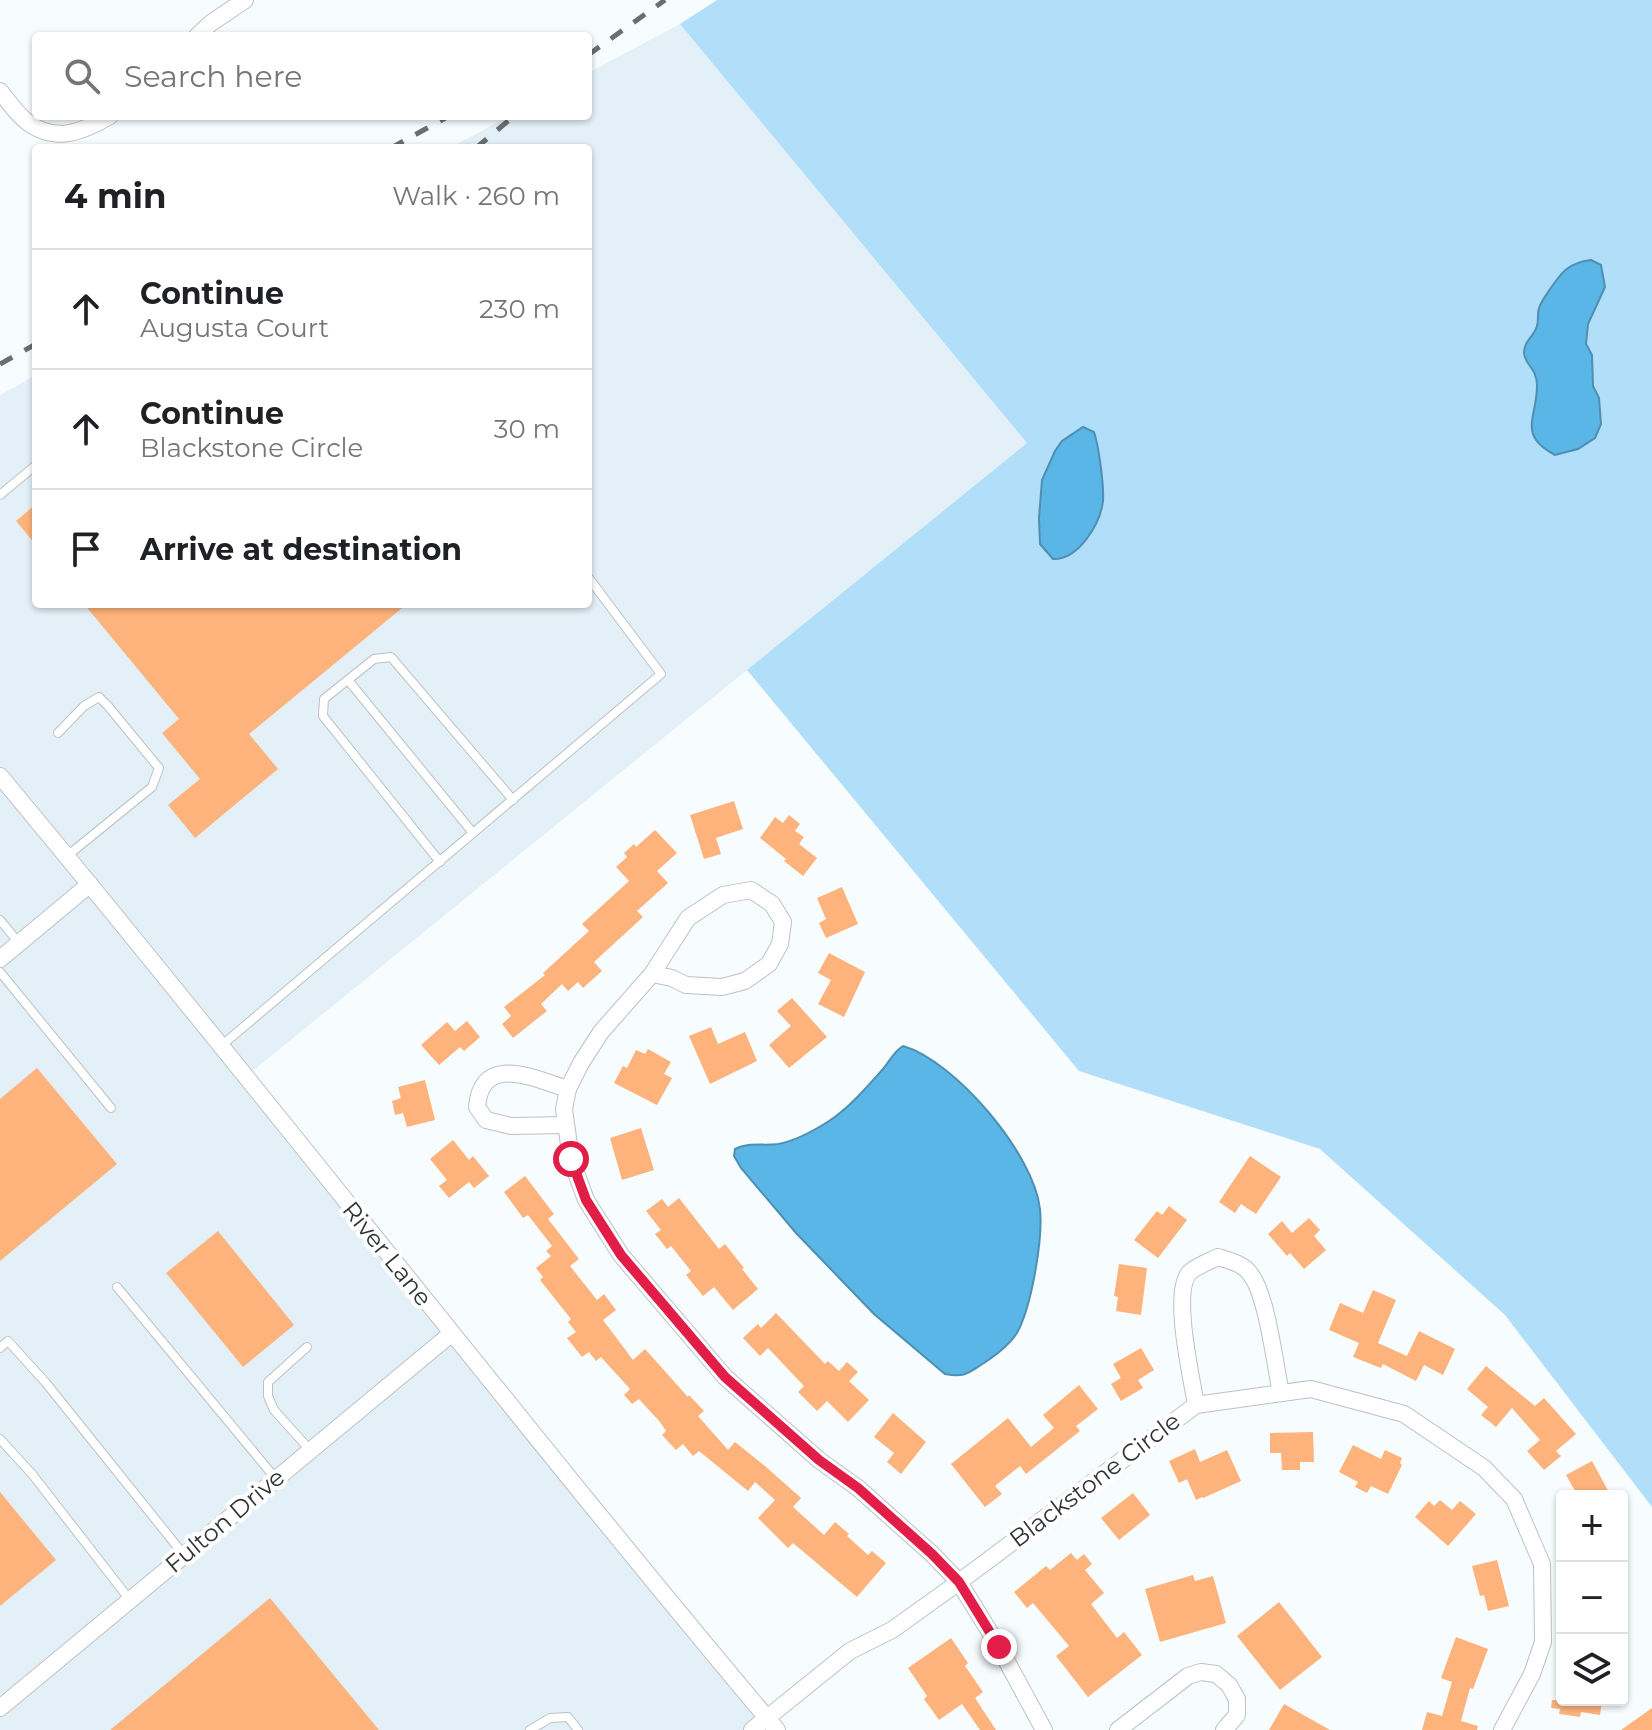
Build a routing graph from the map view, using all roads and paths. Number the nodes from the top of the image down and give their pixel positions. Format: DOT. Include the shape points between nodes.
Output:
graph roads {
  1 [pos="245,0"];
  2 [pos="201,32"];
  3 [pos="0,91"];
  4 [pos="102,120"];
  5 [pos="32,468"];
  6 [pos="0,495"];
  7 [pos="592,582"];
  8 [pos="348,680"];
  9 [pos="58,733"];
  10 [pos="0,776"];
  11 [pos="513,800"];
  12 [pos="473,833"];
  13 [pos="67,856"];
  14 [pos="440,862"];
  15 [pos="90,884"];
  16 [pos="0,920"];
  17 [pos="19,943"];
  18 [pos="0,959"];
  19 [pos="0,972"];
  20 [pos="652,974"];
  21 [pos="221,1047"];
  22 [pos="568,1089"];
  23 [pos="111,1108"];
  24 [pos="566,1125"];
  25 [pos="117,1287"];
  26 [pos="451,1334"];
  27 [pos="307,1347"];
  28 [pos="0,1348"];
  29 [pos="1281,1393"];
  30 [pos="1196,1405"];
  31 [pos="0,1439"];
  32 [pos="310,1450"];
  33 [pos="276,1479"];
  34 [pos="184,1555"];
  35 [pos="959,1582"];
  36 [pos="130,1600"];
  37 [pos="0,1708"];
  38 [pos="772,1724"];
  39 [pos="1504,1729"];
  40 [pos="530,1730"];
  41 [pos="578,1730"];
  42 [pos="752,1730"];
  43 [pos="1044,1730"];
  44 [pos="1118,1730"];
  45 [pos="1224,1730"];
  1 -- 2 [label="street"];
  3 -- 4 [label="street" via="26,121 51,134 77,133"];
  5 -- 6 [label="lane"];
  7 -- 11 [label="lane" via="661,674"];
  8 -- 11 [label="lane" via="374,659 391,657"];
  8 -- 12 [label="lane"];
  8 -- 14 [label="lane" via="324,699 323,716"];
  9 -- 13 [label="lane" via="99,697 159,768 152,787"];
  10 -- 13 [label="street, River Lane"];
  11 -- 12 [label="lane"];
  12 -- 14 [label="lane"];
  13 -- 15 [label="street, River Lane"];
  14 -- 21 [label="lane"];
  15 -- 17 [label="street"];
  15 -- 21 [label="street, River Lane"];
  16 -- 17 [label="lane"];
  17 -- 18 [label="street"];
  19 -- 23 [label="lane"];
  20 -- 20 [label="street" via="686,985 722,987 745,981 769,964 780,944 783,922 772,904 751,890 723,895 688,918"];
  20 -- 22 [label="street" via="601,1032"];
  21 -- 26 [label="street, River Lane"];
  22 -- 24 [label="street"];
  22 -- 24 [label="street" via="508,1072 489,1077 478,1092 477,1107 486,1120 511,1126"];
  24 -- 35 [label="street" via="586,1200 621,1255 725,1377 858,1488"];
  25 -- 33 [label="lane"];
  26 -- 32 [label="street, Fulton Drive"];
  26 -- 38 [label="street, River Lane"];
  27 -- 32 [label="lane" via="268,1382 268,1396"];
  28 -- 34 [label="lane" via="8,1341 46,1383"];
  29 -- 30 [label="street, Blackstone Circle"];
  29 -- 30 [label="street" via="1261,1297 1251,1274 1218,1257 1190,1272 1183,1285 1181,1305"];
  29 -- 39 [label="street, Blackstone Circle" via="1311,1389 1404,1414 1484,1468 1514,1499 1542,1564 1543,1642"];
  30 -- 35 [label="street, Blackstone Circle"];
  31 -- 36 [label="lane"];
  32 -- 33 [label="street, Fulton Drive"];
  33 -- 34 [label="street, Fulton Drive"];
  34 -- 36 [label="street, Fulton Drive"];
  35 -- 38 [label="street, Blackstone Circle" via="892,1630 850,1651"];
  35 -- 43 [label="street"];
  36 -- 37 [label="street, Fulton Drive"];
  38 -- 42 [label="street, Blackstone Circle"];
  40 -- 41 [label="lane" via="550,1718 568,1717"];
  44 -- 45 [label="street" via="1188,1676 1201,1672 1216,1674 1237,1699 1237,1715"];
}
